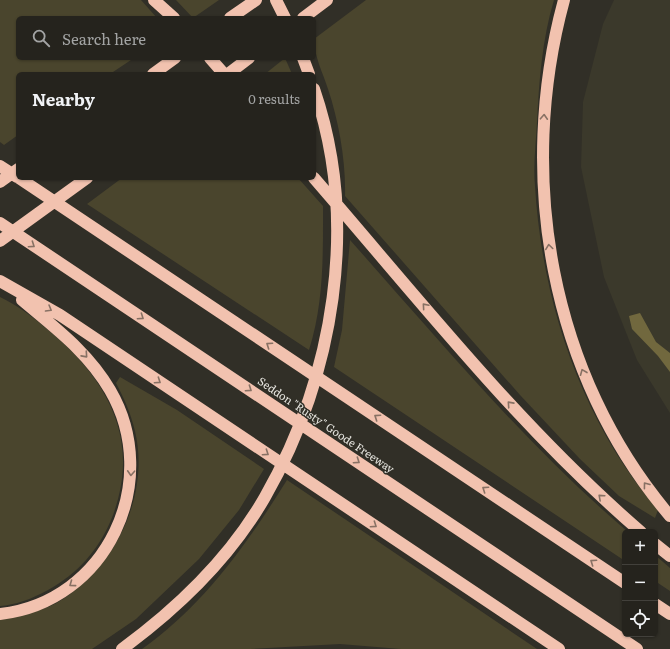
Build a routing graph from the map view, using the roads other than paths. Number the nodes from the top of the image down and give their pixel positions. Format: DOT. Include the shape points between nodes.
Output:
graph roads {
  1 [pos="154,0"];
  2 [pos="256,0"];
  3 [pos="276,0"];
  4 [pos="327,0"];
  5 [pos="564,0"];
  6 [pos="172,16"];
  7 [pos="233,16"];
  8 [pos="284,16"];
  9 [pos="306,16"];
  10 [pos="173,60"];
  11 [pos="212,60"];
  12 [pos="246,60"];
  13 [pos="304,60"];
  14 [pos="156,72"];
  15 [pos="222,72"];
  16 [pos="231,72"];
  17 [pos="308,72"];
  18 [pos="316,95"];
  19 [pos="0,166"];
  20 [pos="16,170"];
  21 [pos="16,177"];
  22 [pos="21,180"];
  23 [pos="84,180"];
  24 [pos="316,180"];
  25 [pos="0,182"];
  26 [pos="0,223"];
  27 [pos="0,241"];
  28 [pos="2,282"];
  29 [pos="670,516"];
  30 [pos="638,529"];
  31 [pos="658,546"];
  32 [pos="670,556"];
  33 [pos="622,582"];
  34 [pos="658,606"];
  35 [pos="0,614"];
  36 [pos="670,614"];
  37 [pos="122,649"];
  38 [pos="559,649"];
  39 [pos="637,649"];
  1 -- 6 [label="highway"];
  2 -- 7 [label="highway"];
  3 -- 8 [label="highway"];
  4 -- 9 [label="highway"];
  29 -- 5 [label="highway, one-way" via="642,481 599,407 583,372 558,296 545,218 542,148 548,68"];
  10 -- 14 [label="highway"];
  11 -- 15 [label="highway"];
  12 -- 16 [label="highway"];
  13 -- 17 [label="highway"];
  18 -- 37 [label="highway" via="324,117 333,176 337,242 327,332 308,403 294,440 264,498 218,562 154,625"];
  19 -- 21 [label="highway"];
  20 -- 25 [label="highway"];
  33 -- 22 [label="highway, one-way"];
  23 -- 27 [label="highway"];
  30 -- 24 [label="highway, one-way" via="581,479 509,404"];
  26 -- 39 [label="highway, Seddon \"Rusty\" Goode Freeway, one-way"];
  28 -- 35 [label="highway, one-way" via="63,332 97,368 120,410 128,434 131,470 125,510 115,534 89,571 51,598 30,607"];
  28 -- 38 [label="highway, one-way" via="60,315"];
  31 -- 32 [label="highway"];
  34 -- 36 [label="highway"];
}
